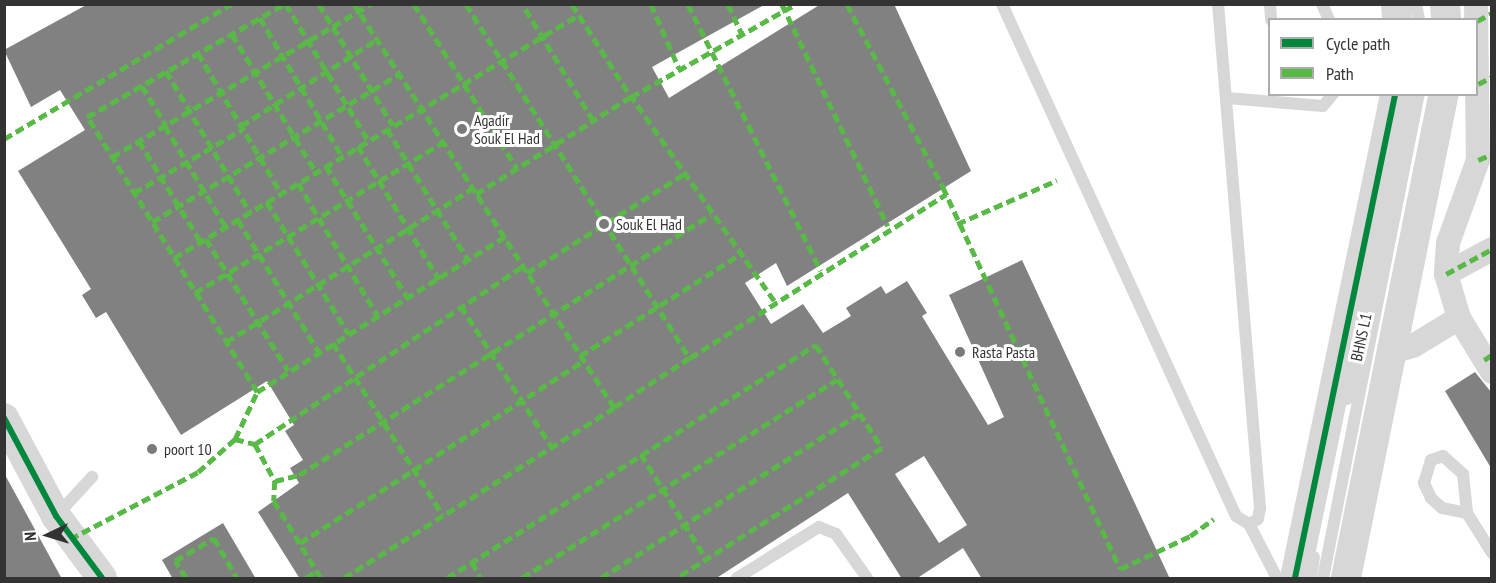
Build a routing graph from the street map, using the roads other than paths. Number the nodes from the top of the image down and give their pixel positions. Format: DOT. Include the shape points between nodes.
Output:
graph roads {
  1 [pos="1002,4"];
  2 [pos="1218,4"];
  3 [pos="1322,4"];
  4 [pos="1328,18"];
  5 [pos="1478,28"];
  6 [pos="1485,80"];
  7 [pos="1331,96"];
  8 [pos="1395,96"];
  9 [pos="1408,96"];
  10 [pos="1419,96"];
  11 [pos="1444,96"];
  12 [pos="1227,98"];
  13 [pos="1277,98"];
  14 [pos="1485,157"];
  15 [pos="1491,249"];
  16 [pos="1446,274"];
  17 [pos="1459,318"];
  18 [pos="1392,352"];
  19 [pos="1489,362"];
  20 [pos="4,418"];
  21 [pos="92,477"];
  22 [pos="1467,513"];
  23 [pos="56,516"];
  24 [pos="1249,524"];
  25 [pos="1491,553"];
  26 [pos="102,579"];
  27 [pos="737,579"];
  28 [pos="867,579"];
  29 [pos="1277,579"];
  30 [pos="1295,579"];
  31 [pos="1311,579"];
  32 [pos="1323,579"];
  33 [pos="1346,579"];
  1 -- 24 [label="lane" via="1236,516"];
  2 -- 12 [label="lane"];
  3 -- 4 [label="lane"];
  5 -- 6 [label="street"];
  6 -- 14 [label="street"];
  7 -- 13 [label="lane" via="1323,106"];
  8 -- 30 [label="street"];
  9 -- 31 [label="lane, BHNS L1" via="1406,128 1331,463"];
  10 -- 32 [label="lane, BHNS L1"];
  11 -- 18 [label="street"];
  12 -- 13 [label="lane"];
  12 -- 24 [label="lane" via="1260,508 1258,519"];
  14 -- 16 [label="street" via="1449,243"];
  15 -- 16 [label="street"];
  16 -- 17 [label="street"];
  17 -- 18 [label="street" via="1413,346"];
  17 -- 19 [label="street"];
  18 -- 33 [label="street"];
  20 -- 23 [label="street"];
  21 -- 23 [label="lane"];
  22 -- 22 [label="lane" via="1463,474 1443,456 1431,460 1424,483 1431,498 1442,508"];
  22 -- 25 [label="lane"];
  23 -- 26 [label="street"];
  24 -- 29 [label="lane"];
  27 -- 28 [label="lane" via="819,527 836,534"];
}
